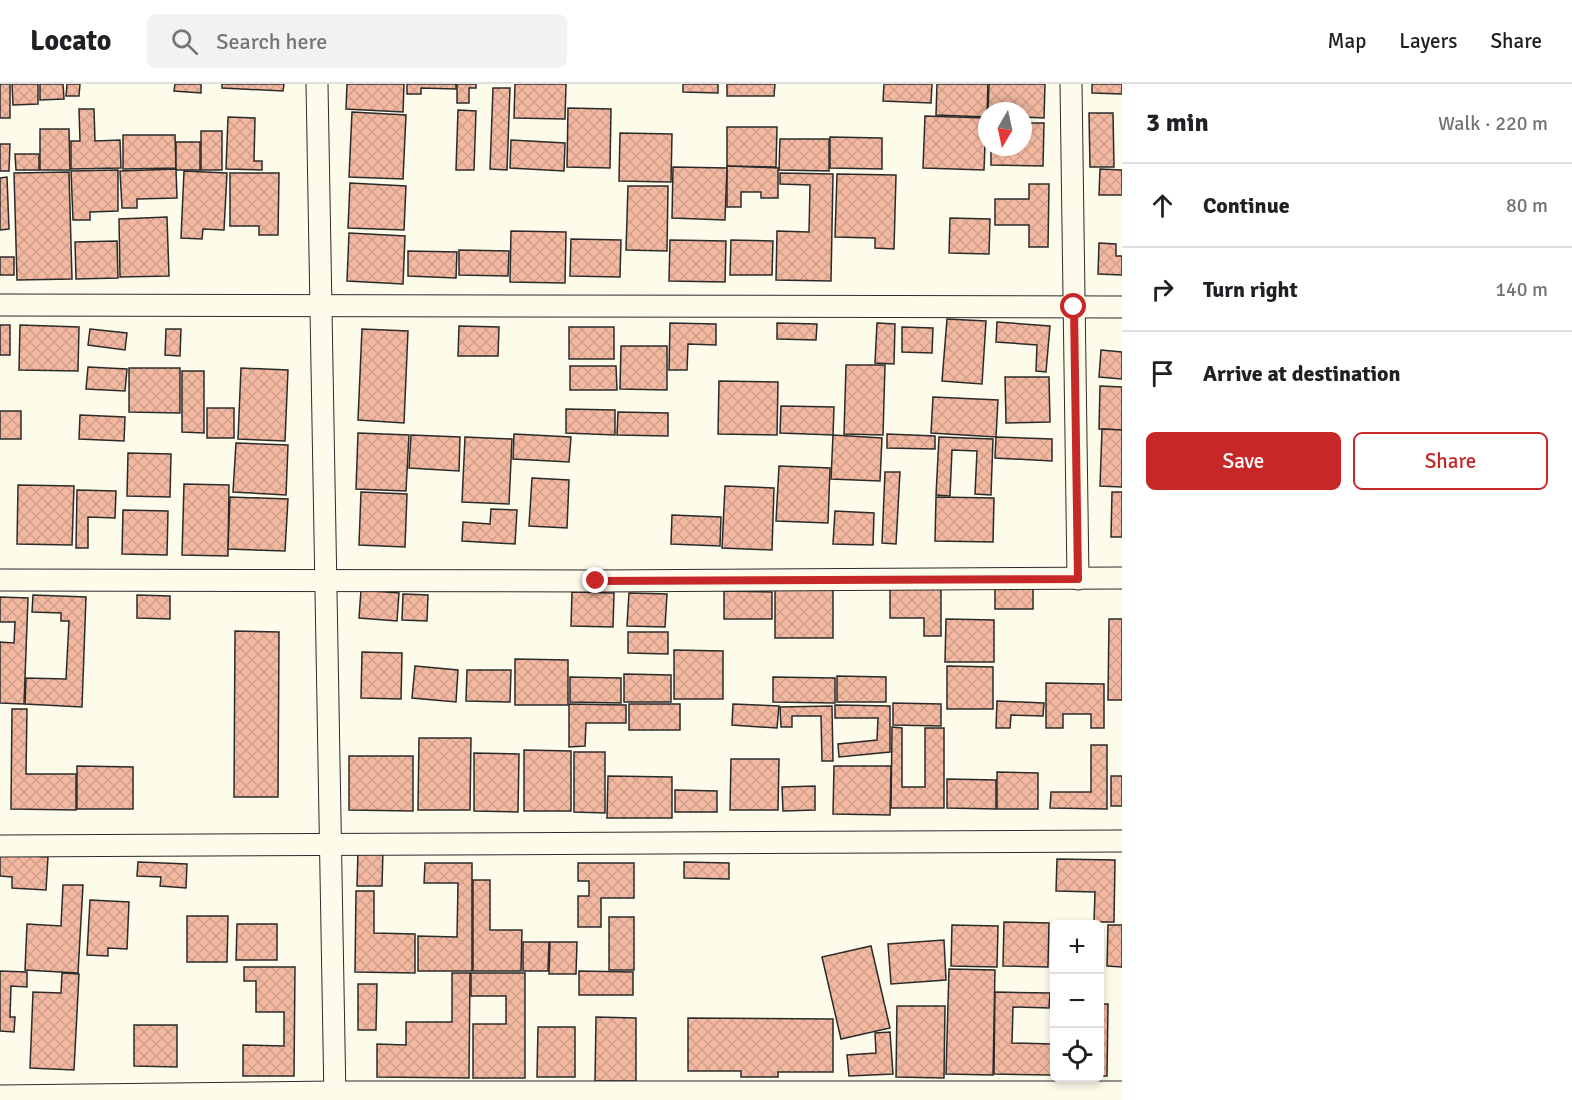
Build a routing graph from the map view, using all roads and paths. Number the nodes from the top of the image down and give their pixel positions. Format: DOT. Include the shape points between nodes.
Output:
graph roads {
  1 [pos="317,84"];
  2 [pos="1071,84"];
  3 [pos="0,305"];
  4 [pos="321,306"];
  5 [pos="1074,307"];
  6 [pos="1122,307"];
  7 [pos="1122,578"];
  8 [pos="1078,579"];
  9 [pos="0,580"];
  10 [pos="326,581"];
  11 [pos="1122,841"];
  12 [pos="330,844"];
  13 [pos="0,846"];
  14 [pos="1122,1092"];
  15 [pos="0,1096"];
  16 [pos="335,1096"];
  1 -- 4 [label="street"];
  2 -- 5 [label="street"];
  3 -- 4 [label="street"];
  4 -- 5 [label="street"];
  4 -- 10 [label="street"];
  5 -- 6 [label="street"];
  5 -- 8 [label="street"];
  7 -- 8 [label="street"];
  8 -- 10 [label="street"];
  9 -- 10 [label="street"];
  10 -- 12 [label="street"];
  11 -- 12 [label="street"];
  12 -- 13 [label="street"];
  12 -- 16 [label="street"];
  14 -- 16 [label="street"];
  15 -- 16 [label="street"];
}
